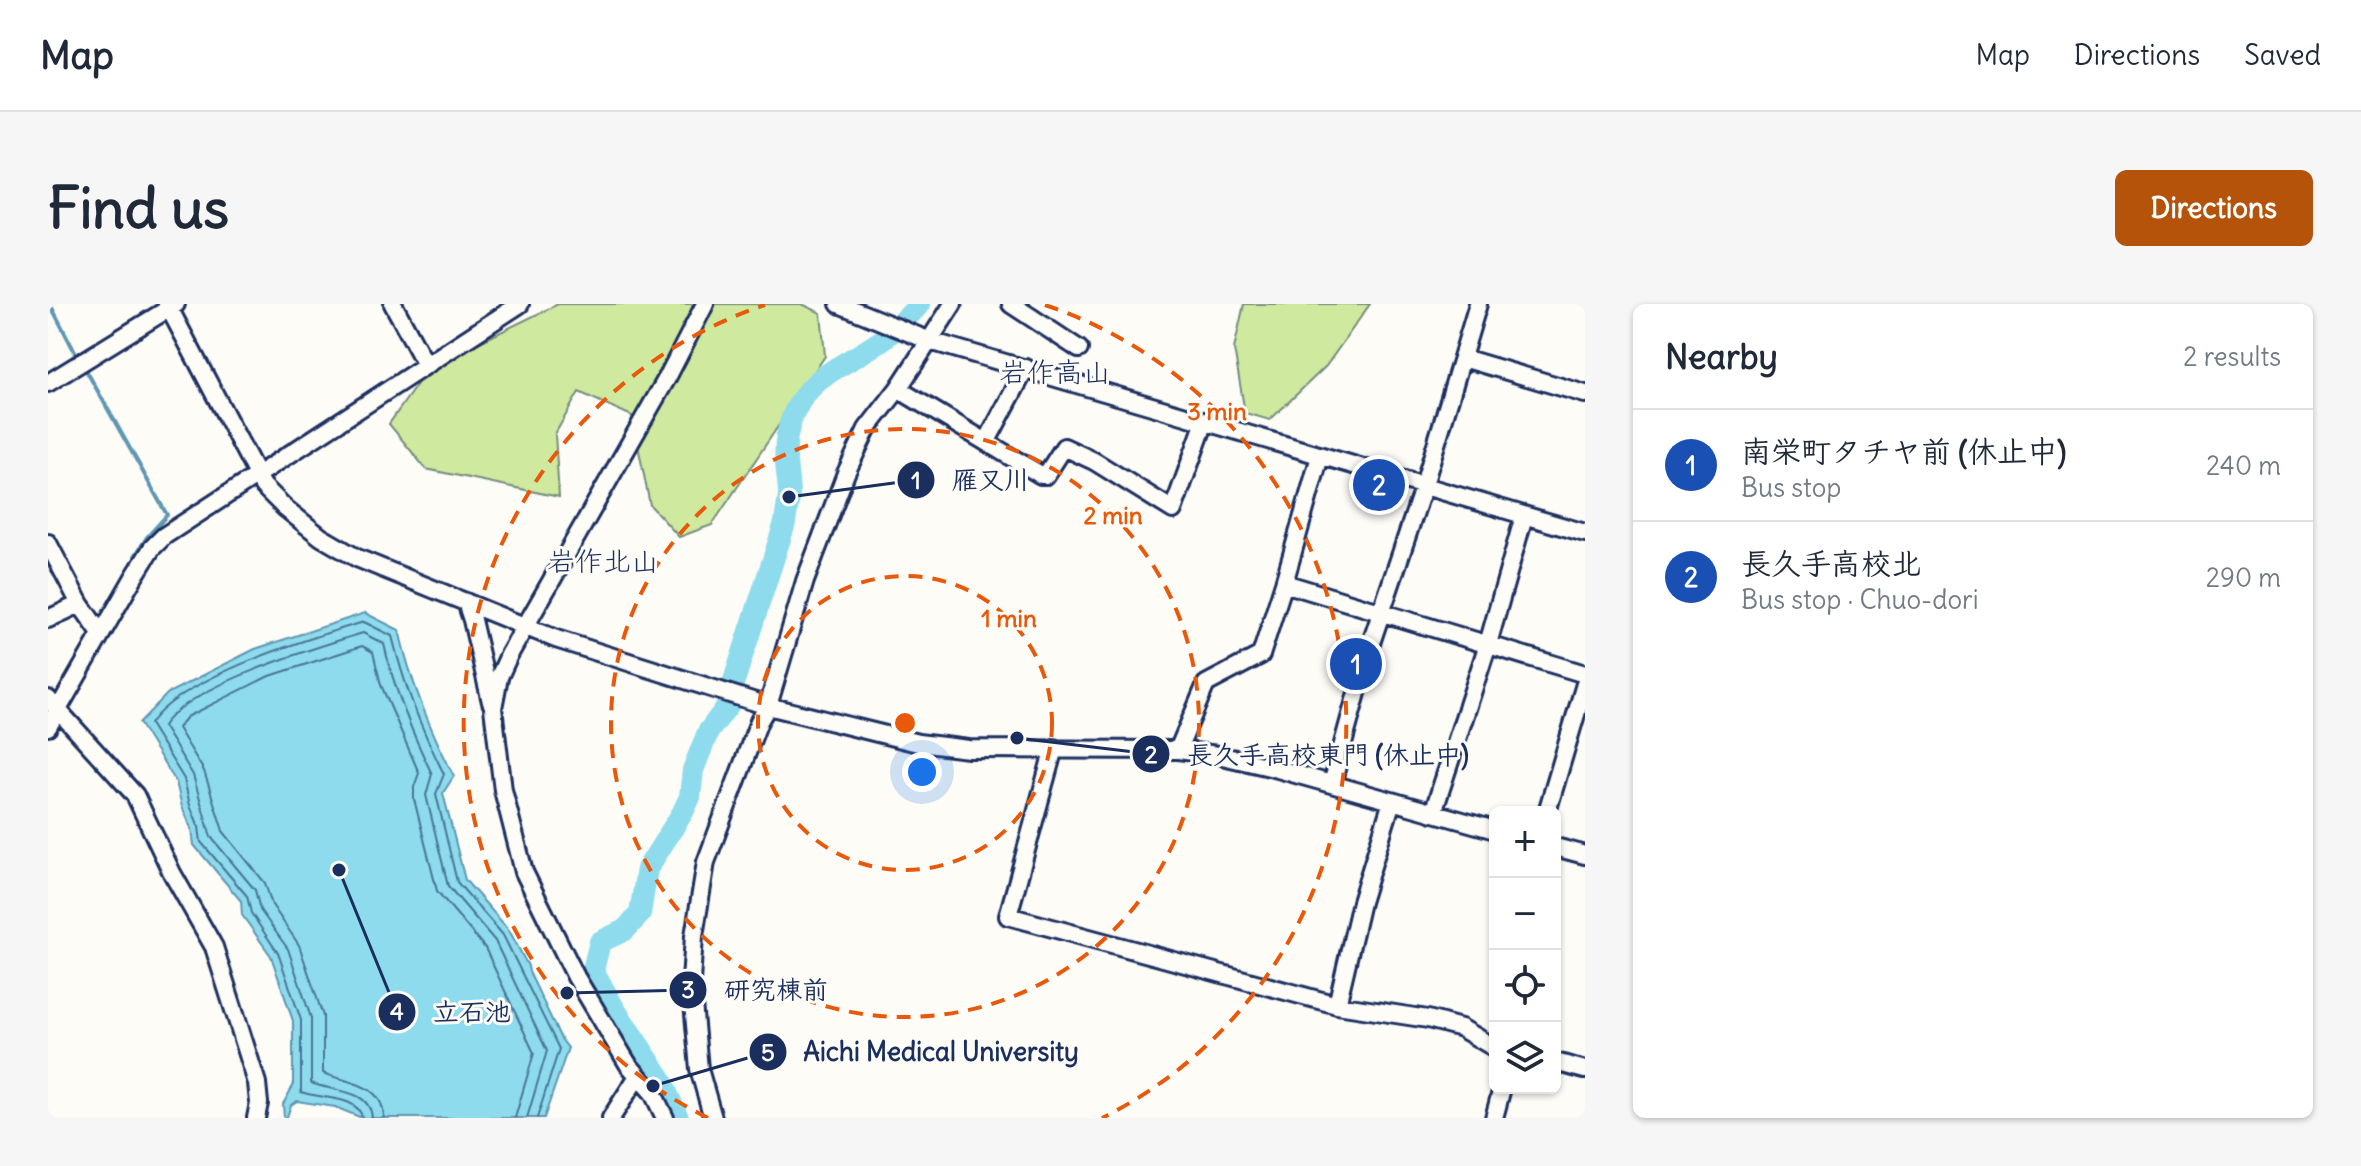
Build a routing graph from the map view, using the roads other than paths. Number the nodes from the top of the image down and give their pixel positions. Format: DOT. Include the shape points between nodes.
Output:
graph roads {
  1 [pos="393,304"];
  2 [pos="520,304"];
  3 [pos="705,304"];
  4 [pos="839,304"];
  5 [pos="953,304"];
  6 [pos="1011,304"];
  7 [pos="1478,304"];
  8 [pos="170,305"];
  9 [pos="930,341"];
  10 [pos="1079,349"];
  11 [pos="1463,358"];
  12 [pos="426,365"];
  13 [pos="1026,368"];
  14 [pos="48,383"];
  15 [pos="898,389"];
  16 [pos="1585,394"];
  17 [pos="1204,424"];
  18 [pos="987,441"];
  19 [pos="1320,456"];
  20 [pos="257,476"];
  21 [pos="1423,488"];
  22 [pos="1524,516"];
  23 [pos="1585,533"];
  24 [pos="48,543"];
  25 [pos="1284,583"];
  26 [pos="466,602"];
  27 [pos="80,604"];
  28 [pos="1381,612"];
  29 [pos="48,619"];
  30 [pos="525,627"];
  31 [pos="101,634"];
  32 [pos="1488,644"];
  33 [pos="1585,674"];
  34 [pos="1585,684"];
  35 [pos="768,706"];
  36 [pos="493,708"];
  37 [pos="58,710"];
  38 [pos="48,727"];
  39 [pos="1054,748"];
  40 [pos="1178,750"];
  41 [pos="1332,784"];
  42 [pos="1392,801"];
  43 [pos="1549,806"];
  44 [pos="1433,813"];
  45 [pos="1489,828"];
  46 [pos="1561,849"];
  47 [pos="1585,855"];
  48 [pos="1337,1005"];
  49 [pos="1489,1044"];
  50 [pos="1561,1064"];
  51 [pos="1585,1070"];
  52 [pos="638,1076"];
  53 [pos="1500,1094"];
  54 [pos="256,1118"];
  55 [pos="611,1118"];
  56 [pos="665,1118"];
  57 [pos="713,1118"];
  58 [pos="1494,1118"];
  1 -- 12 [label="street"];
  2 -- 12 [label="street"];
  3 -- 30 [label="street"];
  4 -- 9 [label="street"];
  5 -- 9 [label="street"];
  6 -- 10 [label="street"];
  7 -- 11 [label="street"];
  8 -- 14 [label="street"];
  8 -- 20 [label="street"];
  9 -- 13 [label="street"];
  9 -- 15 [label="street"];
  11 -- 16 [label="street"];
  11 -- 21 [label="street"];
  12 -- 20 [label="street"];
  13 -- 17 [label="street"];
  13 -- 18 [label="street"];
  15 -- 18 [label="street"];
  15 -- 35 [label="street" via="867,429 846,473 805,581"];
  17 -- 18 [label="street" via="1173,510 1064,447 1041,475"];
  17 -- 19 [label="street"];
  19 -- 21 [label="street"];
  19 -- 25 [label="street"];
  20 -- 26 [label="street" via="321,537 357,558"];
  20 -- 31 [label="street" via="158,542"];
  21 -- 22 [label="street"];
  21 -- 28 [label="street"];
  22 -- 23 [label="street"];
  22 -- 32 [label="street"];
  24 -- 27 [label="street"];
  25 -- 28 [label="street"];
  25 -- 40 [label="street" via="1261,655 1206,684"];
  26 -- 30 [label="street"];
  26 -- 36 [label="street"];
  27 -- 29 [label="street"];
  27 -- 31 [label="street"];
  28 -- 32 [label="street"];
  28 -- 41 [label="street"];
  30 -- 35 [label="street"];
  30 -- 36 [label="street" via="499,677"];
  31 -- 37 [label="street"];
  32 -- 33 [label="street"];
  32 -- 44 [label="street"];
  34 -- 43 [label="street"];
  35 -- 39 [label="street" via="918,743 969,749"];
  35 -- 57 [label="street" via="706,862 694,936 691,981 704,1048 699,1069"];
  36 -- 52 [label="street" via="503,790 524,872 576,977"];
  37 -- 38 [label="street"];
  37 -- 54 [label="street" via="135,795 214,947 257,1083"];
  39 -- 40 [label="street"];
  39 -- 48 [label="street" via="1008,916"];
  40 -- 41 [label="street"];
  41 -- 42 [label="street"];
  42 -- 44 [label="street"];
  42 -- 48 [label="street"];
  44 -- 45 [label="street"];
  46 -- 47 [label="street"];
  48 -- 49 [label="street" via="1428,1019 1461,1028"];
  50 -- 51 [label="street"];
  52 -- 55 [label="street"];
  52 -- 56 [label="street"];
  53 -- 58 [label="street"];
}
